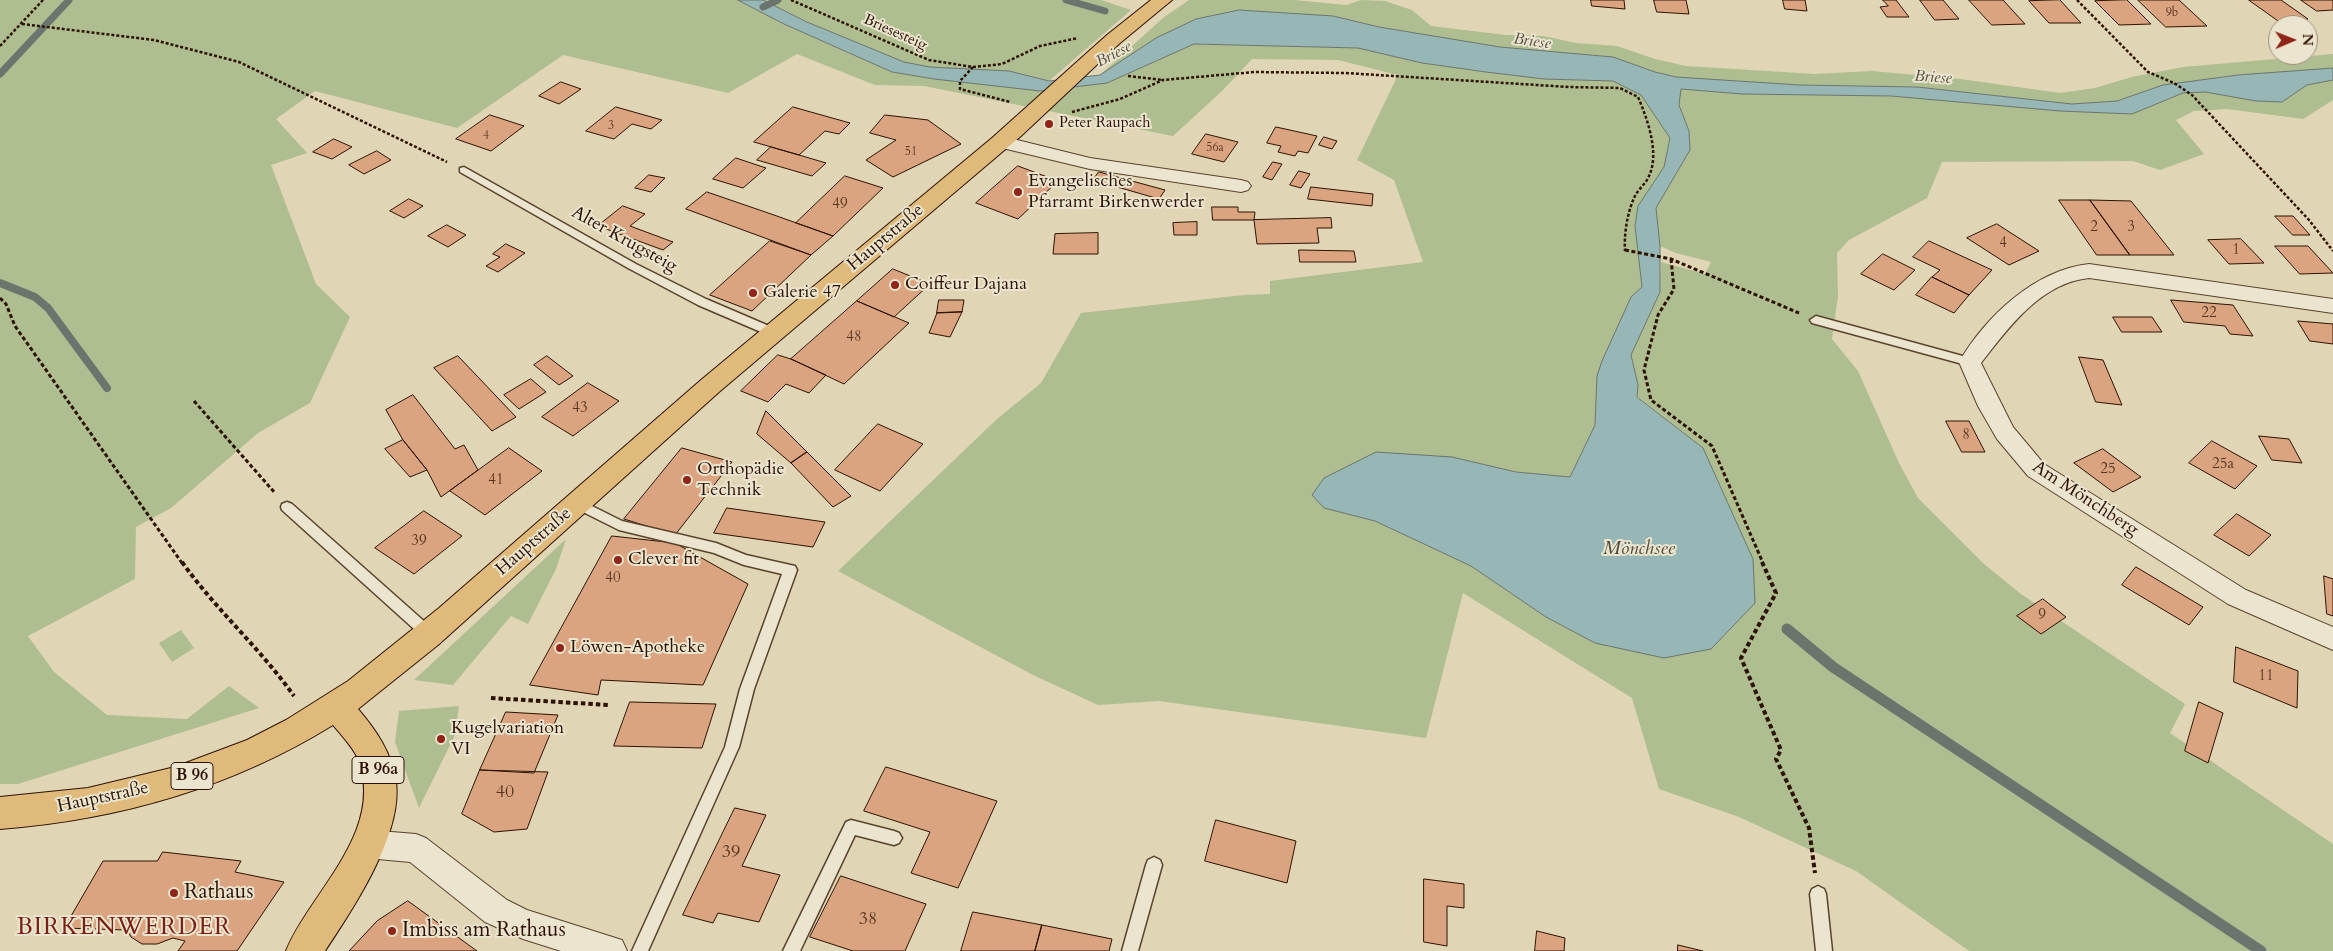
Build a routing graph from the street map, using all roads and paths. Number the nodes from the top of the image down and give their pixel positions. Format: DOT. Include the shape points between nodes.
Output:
graph roads {
  1 [pos="43,0"];
  2 [pos="792,0"];
  3 [pos="1163,0"];
  4 [pos="2077,0"];
  5 [pos="22,24"];
  6 [pos="1108,44"];
  7 [pos="0,46"];
  8 [pos="972,66"];
  9 [pos="1128,76"];
  10 [pos="1164,80"];
  11 [pos="984,94"];
  12 [pos="1037,110"];
  13 [pos="1001,142"];
  14 [pos="464,170"];
  15 [pos="1241,186"];
  16 [pos="2333,251"];
  17 [pos="1671,259"];
  18 [pos="0,298"];
  19 [pos="2333,306"];
  20 [pos="1816,320"];
  21 [pos="772,332"];
  22 [pos="1970,362"];
  23 [pos="194,401"];
  24 [pos="578,504"];
  25 [pos="286,507"];
  26 [pos="429,634"];
  27 [pos="2333,639"];
  28 [pos="491,698"];
  29 [pos="609,705"];
  30 [pos="324,714"];
  31 [pos="0,814"];
  32 [pos="894,838"];
  33 [pos="368,844"];
  34 [pos="1154,865"];
  35 [pos="1818,894"];
  36 [pos="304,951"];
  37 [pos="611,951"];
  38 [pos="640,951"];
  39 [pos="790,951"];
  40 [pos="1130,951"];
  41 [pos="1824,951"];
  1 -- 5 [label="path"];
  2 -- 8 [label="path, Briesesteig" via="929,60"];
  3 -- 6 [label="main road, B 96"];
  4 -- 16 [label="path" via="2148,72 2192,95 2309,220"];
  5 -- 7 [label="path"];
  5 -- 14 [label="path" via="154,40 239,62"];
  6 -- 8 [label="path, Briesesteig" via="1089,38 1069,39 1040,46 1002,64"];
  6 -- 12 [label="main road, Hauptstraße / B 96"];
  8 -- 11 [label="path" via="960,81 960,89"];
  9 -- 10 [label="path"];
  10 -- 12 [label="path" via="1120,100 1095,107 1057,115"];
  10 -- 17 [label="path" via="1254,72 1345,72 1620,88 1638,97 1650,126 1652,156 1650,175 1634,197 1624,237 1625,251"];
  12 -- 13 [label="main road, Hauptstraße / B 96"];
  13 -- 15 [label="street" via="1040,154 1152,175"];
  13 -- 21 [label="main road, Hauptstraße / B 96"];
  14 -- 21 [label="lane, Alter Krugsteig" via="632,266 702,302"];
  17 -- 20 [label="path"];
  17 -- 35 [label="path" via="1674,289 1658,315 1644,370 1651,400 1712,446 1776,593 1741,658 1781,750 1776,759 1809,828"];
  18 -- 30 [label="path" via="15,326 154,525 222,614"];
  19 -- 22 [label="street" via="2089,271 2066,274 2033,293 2008,314"];
  20 -- 22 [label="lane"];
  21 -- 24 [label="main road, Hauptstraße / B 96"];
  22 -- 27 [label="street, Am Mönchberg" via="1993,414 2022,457 2036,470 2237,596"];
  23 -- 25 [label="path"];
  24 -- 26 [label="main road, Hauptstraße / B 96"];
  24 -- 38 [label="lane" via="619,525 790,570 747,689 732,747"];
  25 -- 26 [label="lane"];
  26 -- 30 [label="main road, Hauptstraße / B 96"];
  28 -- 29 [label="path"];
  30 -- 31 [label="main road, Hauptstraße / B 96" via="239,758 174,782 96,802"];
  30 -- 33 [label="main road, B 96a" via="360,734 378,769 377,816"];
  32 -- 39 [label="lane" via="850,827"];
  33 -- 36 [label="main road, B 96a"];
  33 -- 37 [label="street" via="416,848 496,910 523,924"];
  34 -- 40 [label="lane"];
  35 -- 41 [label="lane"];
}
